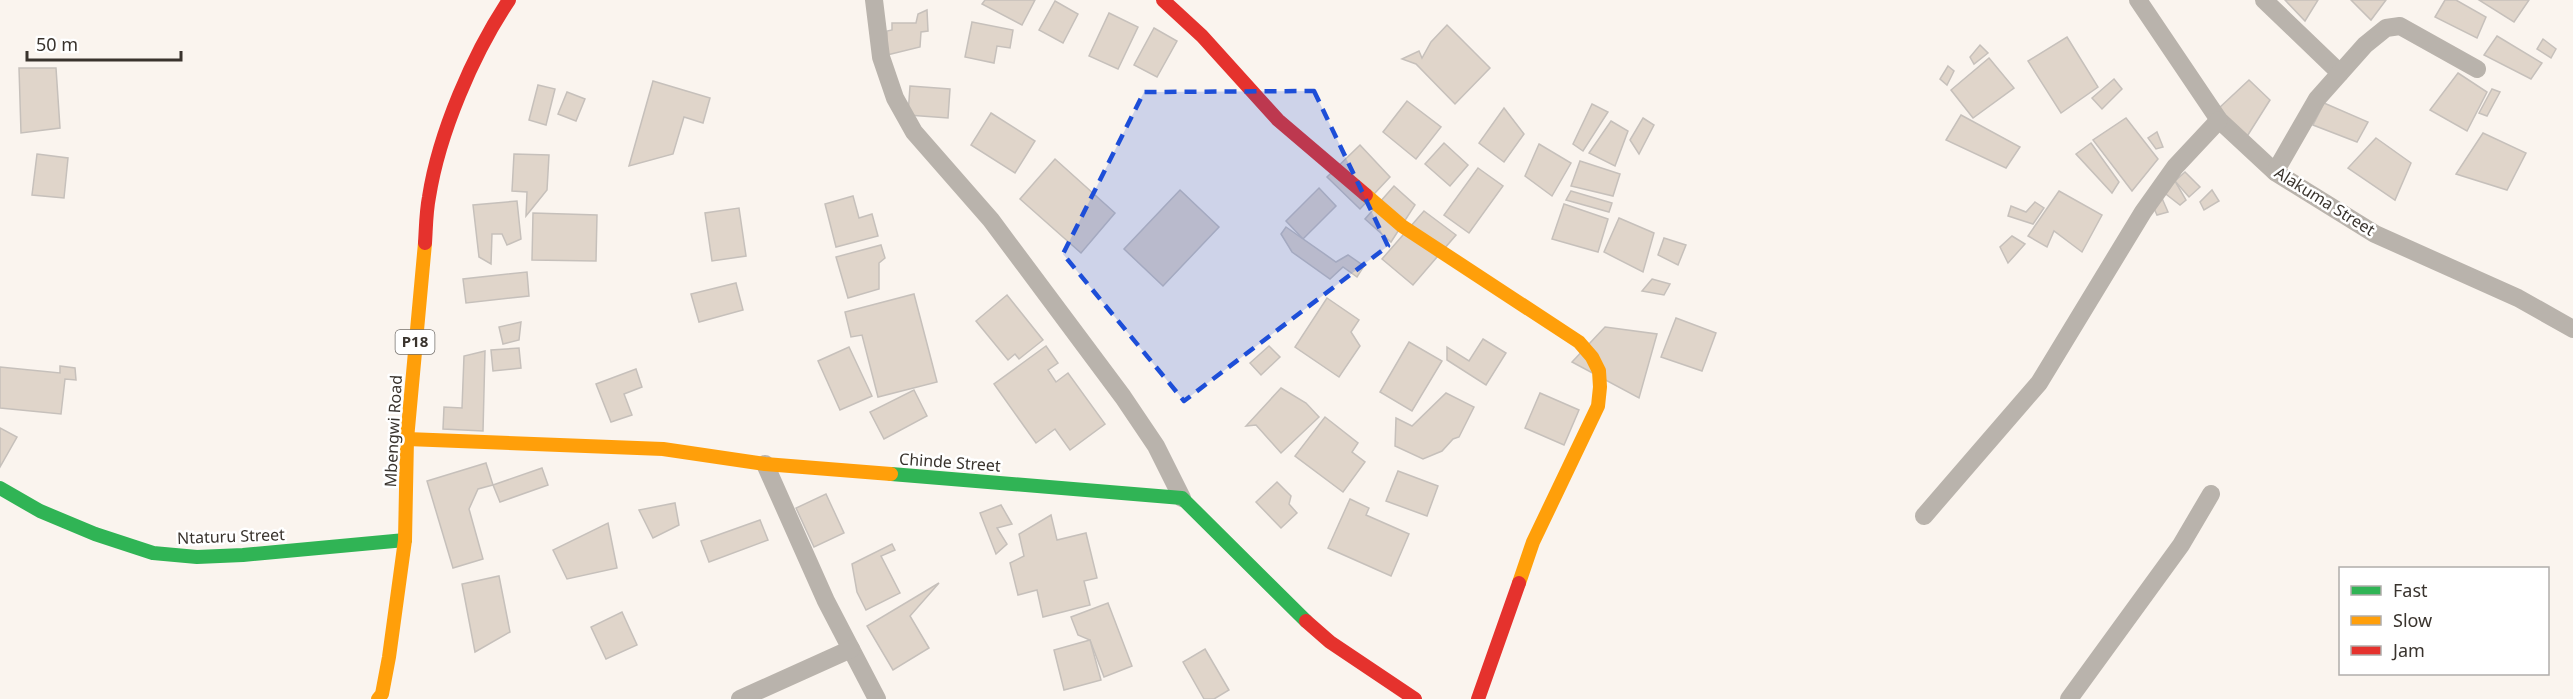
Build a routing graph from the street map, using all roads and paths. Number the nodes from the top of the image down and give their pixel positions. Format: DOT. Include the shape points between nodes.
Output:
graph roads {
  1 [pos="509,0"];
  2 [pos="874,0"];
  3 [pos="1163,0"];
  4 [pos="2138,0"];
  5 [pos="2264,0"];
  6 [pos="2477,69"];
  7 [pos="2340,73"];
  8 [pos="2219,120"];
  9 [pos="2275,172"];
  10 [pos="2573,329"];
  11 [pos="407,439"];
  12 [pos="765,464"];
  13 [pos="0,488"];
  14 [pos="2211,494"];
  15 [pos="1182,498"];
  16 [pos="1924,516"];
  17 [pos="405,540"];
  18 [pos="851,649"];
  19 [pos="378,699"];
  20 [pos="740,699"];
  21 [pos="877,699"];
  22 [pos="1415,699"];
  23 [pos="1478,699"];
  24 [pos="2068,699"];
  1 -- 11 [label="street, Mbengwi Road / P18" via="453,108 429,196"];
  2 -- 15 [label="street" via="881,57 894,98 914,132 992,220 1123,397 1156,446"];
  3 -- 23 [label="street" via="1202,36 1278,120 1402,226 1592,353 1602,387 1598,406 1533,542"];
  4 -- 8 [label="street, Alakuma Street"];
  5 -- 7 [label="street"];
  6 -- 7 [label="street" via="2400,26 2386,28"];
  7 -- 9 [label="street" via="2317,99"];
  8 -- 9 [label="street, Alakuma Street"];
  8 -- 16 [label="street" via="2175,167 2143,212 2038,384"];
  9 -- 10 [label="street, Alakuma Street" via="2375,234 2518,298"];
  11 -- 12 [label="street, Chinde Street" via="606,445"];
  11 -- 17 [label="street, Mbengwi Road / P18"];
  12 -- 15 [label="street, Chinde Street"];
  12 -- 18 [label="street"];
  13 -- 17 [label="street, Ntaturu Street" via="40,511 153,554 243,555"];
  14 -- 24 [label="street" via="2181,544"];
  15 -- 22 [label="street" via="1330,642"];
  17 -- 19 [label="street, Mbengwi Road / P18" via="389,657"];
  18 -- 20 [label="street"];
  18 -- 21 [label="street"];
}
